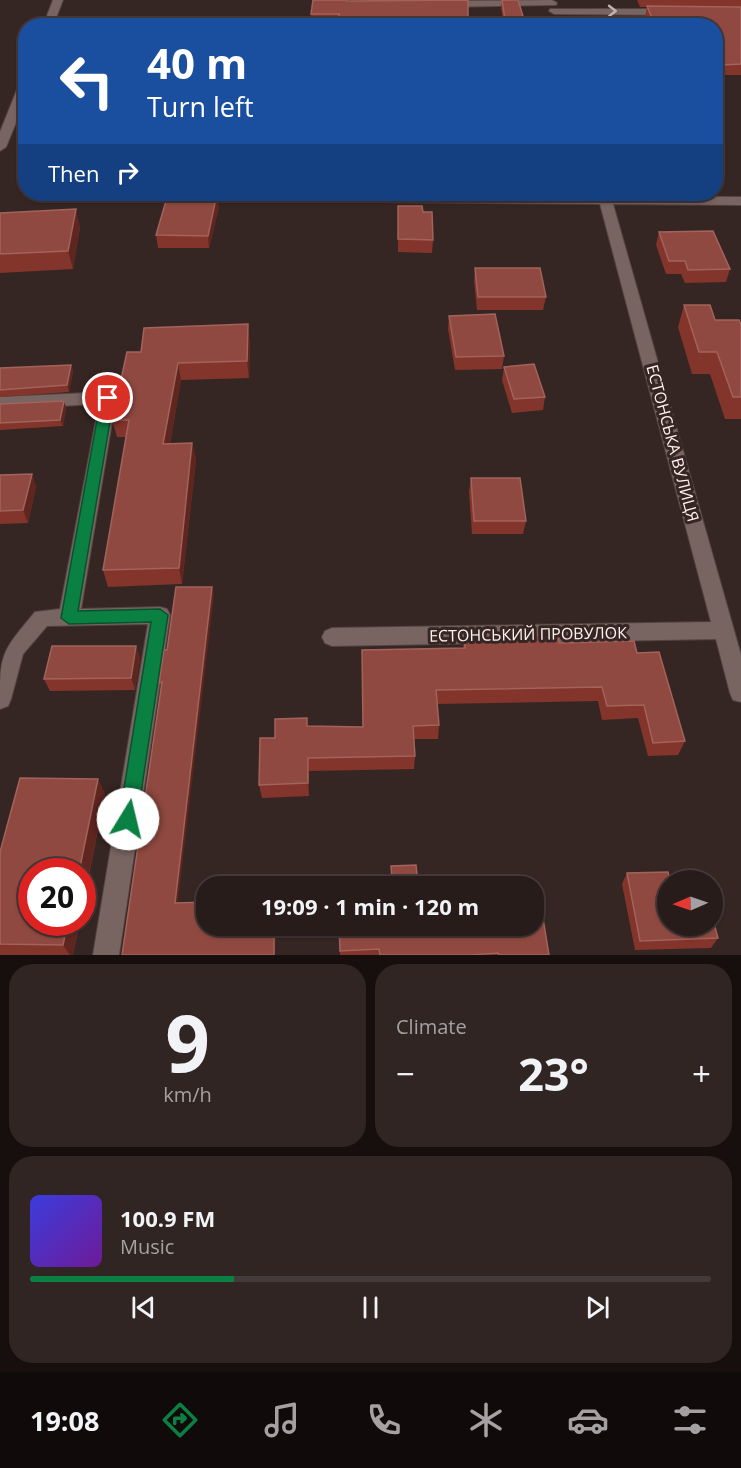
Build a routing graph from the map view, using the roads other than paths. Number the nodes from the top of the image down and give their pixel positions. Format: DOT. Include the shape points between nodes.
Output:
graph roads {
  1 [pos="58,0"];
  2 [pos="438,4"];
  3 [pos="552,5"];
  4 [pos="681,12"];
  5 [pos="51,18"];
  6 [pos="18,102"];
  7 [pos="0,147"];
  8 [pos="723,200"];
  9 [pos="606,201"];
  10 [pos="741,201"];
  11 [pos="0,403"];
  12 [pos="69,618"];
  13 [pos="724,630"];
  14 [pos="332,637"];
  15 [pos="7,650"];
  16 [pos="741,693"];
  17 [pos="0,699"];
  18 [pos="106,955"];
  1 -- 5 [label="street"];
  2 -- 3 [label="street"];
  3 -- 4 [label="street, one-way"];
  6 -- 7 [label="street"];
  8 -- 10 [label="street"];
  9 -- 13 [label="street, ЕСТОНСЬКА ВУЛИЦЯ"];
  11 -- 12 [label="street" via="108,398"];
  12 -- 15 [label="street" via="42,618"];
  12 -- 18 [label="street" via="160,615"];
  13 -- 14 [label="street, ЕСТОНСЬКИЙ ПРОВУЛОК"];
  13 -- 16 [label="street, ЕСТОНСЬКА ВУЛИЦЯ"];
  15 -- 17 [label="street"];
}
